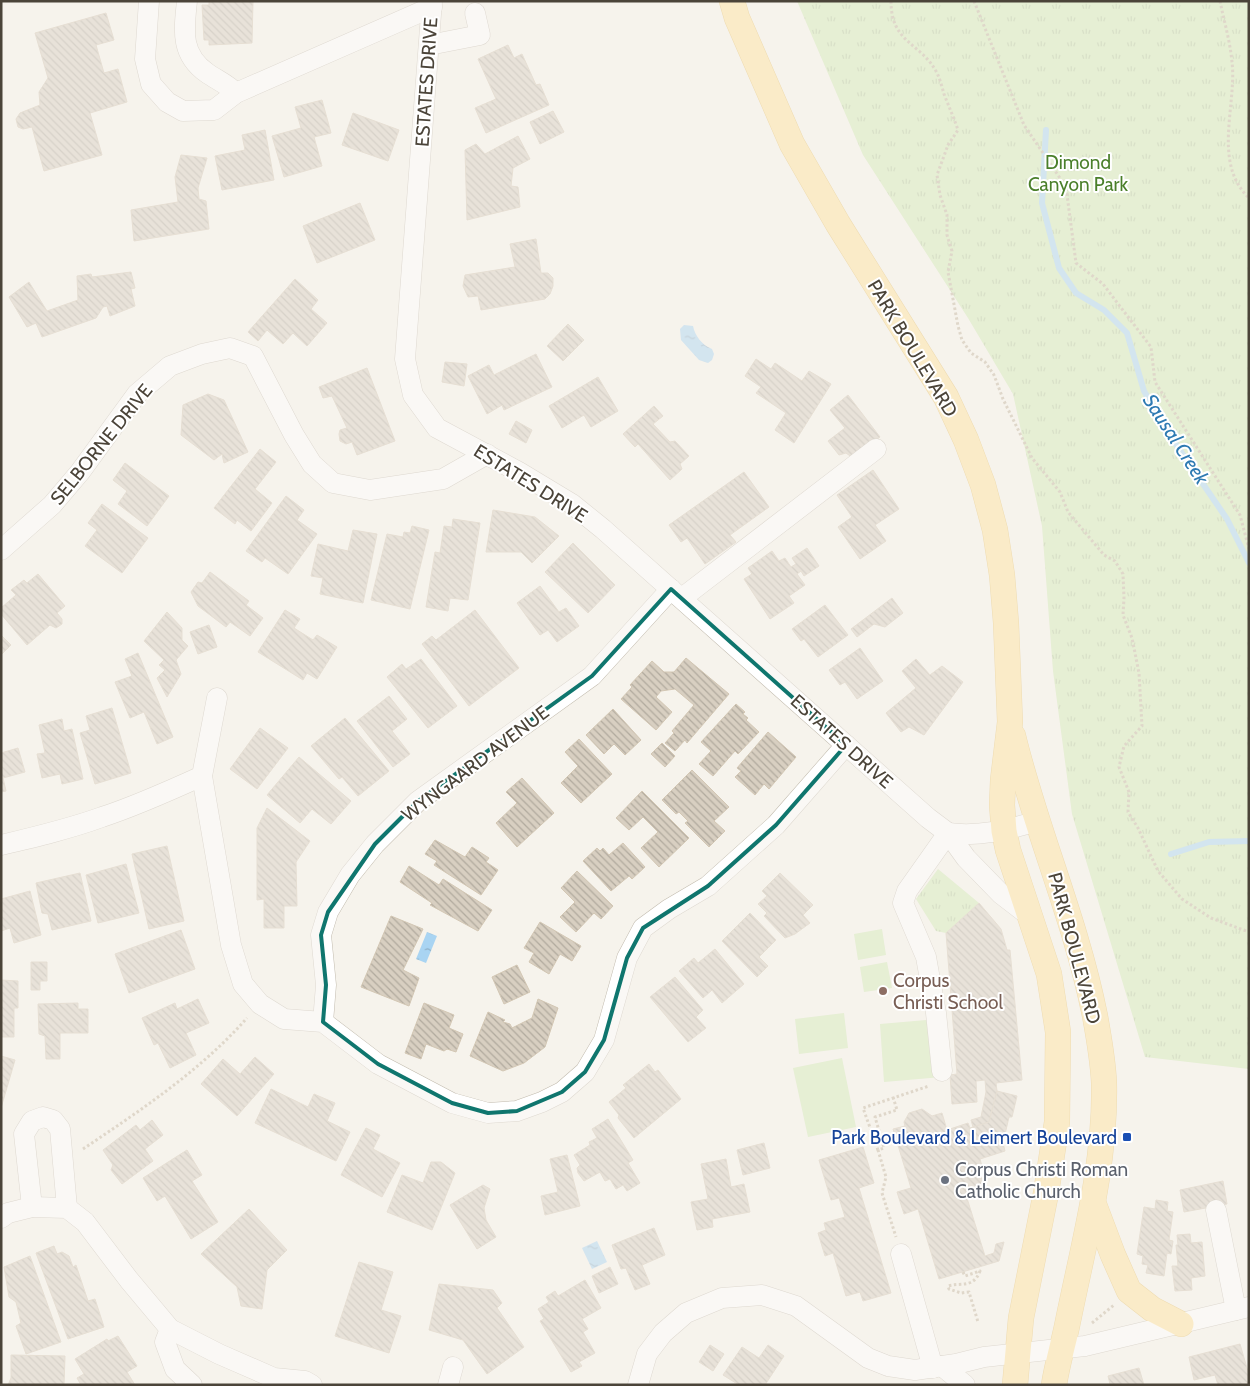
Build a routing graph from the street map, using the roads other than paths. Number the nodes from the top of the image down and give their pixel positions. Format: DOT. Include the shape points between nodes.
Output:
graph roads {
  1 [pos="149,1"];
  2 [pos="187,1"];
  3 [pos="732,1"];
  4 [pos="432,4"];
  5 [pos="475,13"];
  6 [pos="429,45"];
  7 [pos="236,93"];
  8 [pos="876,449"];
  9 [pos="487,454"];
  10 [pos="1,550"];
  11 [pos="676,594"];
  12 [pos="217,698"];
  13 [pos="1010,722"];
  14 [pos="846,745"];
  15 [pos="202,776"];
  16 [pos="1037,821"];
  17 [pos="1004,831"];
  18 [pos="948,833"];
  19 [pos="1,845"];
  20 [pos="1031,917"];
  21 [pos="323,1022"];
  22 [pos="942,1071"];
  23 [pos="1093,1202"];
  24 [pos="32,1206"];
  25 [pos="67,1208"];
  26 [pos="1216,1210"];
  27 [pos="1,1218"];
  28 [pos="901,1254"];
  29 [pos="1242,1308"];
  30 [pos="1181,1324"];
  31 [pos="170,1329"];
  32 [pos="1062,1349"];
  33 [pos="1018,1354"];
  34 [pos="937,1367"];
  35 [pos="269,1381"];
  36 [pos="192,1385"];
  37 [pos="312,1385"];
  38 [pos="638,1385"];
  39 [pos="965,1385"];
  40 [pos="1015,1385"];
  41 [pos="1054,1385"];
  1 -- 7 [label="street" via="145,60 151,84 167,102 183,111 214,110"];
  2 -- 7 [label="street" via="185,37 190,56"];
  3 -- 13 [label="main road, PARK BOULEVARD" via="792,144 936,381 966,440 995,530 1006,623"];
  4 -- 6 [label="street, ESTATES DRIVE"];
  4 -- 7 [label="street"];
  5 -- 6 [label="street" via="480,35"];
  6 -- 9 [label="street, ESTATES DRIVE" via="405,359 413,395 437,428"];
  8 -- 11 [label="street, WYNGAARD AVENUE"];
  9 -- 10 [label="street, SELBORNE DRIVE" via="443,479 370,490 333,483 312,464 294,436 253,356 230,348 170,366 137,394 52,505"];
  9 -- 11 [label="street, ESTATES DRIVE" via="572,504"];
  11 -- 14 [label="street, ESTATES DRIVE"];
  11 -- 21 [label="street, WYNGAARD AVENUE" via="592,676 418,801 375,844 350,875 328,912 321,935 326,984"];
  12 -- 15 [label="street"];
  13 -- 16 [label="main road, PARK BOULEVARD"];
  13 -- 17 [label="main road, PARK BOULEVARD" via="1003,780"];
  14 -- 18 [label="street, ESTATES DRIVE"];
  14 -- 21 [label="street" via="776,824 708,886 643,928 627,958 604,1040 584,1072 562,1092 517,1111 488,1113 452,1103 378,1064"];
  15 -- 19 [label="street" via="100,818"];
  15 -- 21 [label="street" via="231,945 243,984 260,1004 284,1019"];
  16 -- 17 [label="street"];
  16 -- 23 [label="main road, PARK BOULEVARD" via="1089,984 1098,1035 1104,1082 1102,1145"];
  17 -- 18 [label="street"];
  17 -- 20 [label="main road, PARK BOULEVARD"];
  18 -- 20 [label="street, ESTATES DRIVE" via="966,858 1001,894"];
  18 -- 22 [label="street" via="907,891 903,903 926,957"];
  20 -- 33 [label="main road, PARK BOULEVARD" via="1049,974 1058,1032 1057,1122 1021,1318"];
  23 -- 30 [label="main road" via="1128,1292"];
  23 -- 32 [label="main road, PARK BOULEVARD"];
  24 -- 25 [label="street"];
  24 -- 25 [label="street" via="24,1134 32,1121 43,1117 53,1120 60,1129"];
  24 -- 27 [label="street"];
  25 -- 31 [label="street" via="85,1222"];
  26 -- 29 [label="street"];
  28 -- 34 [label="street"];
  29 -- 30 [label="street"];
  30 -- 32 [label="street"];
  31 -- 35 [label="street"];
  31 -- 36 [label="street" via="165,1342 175,1369"];
  32 -- 33 [label="street"];
  32 -- 41 [label="main road, PARK BOULEVARD"];
  33 -- 34 [label="street"];
  33 -- 40 [label="main road, PARK BOULEVARD"];
  34 -- 38 [label="street" via="915,1370 888,1366 868,1358 796,1306 762,1295 722,1298 686,1313 663,1333 647,1354"];
  34 -- 39 [label="street"];
  35 -- 37 [label="street" via="305,1381"];
}
